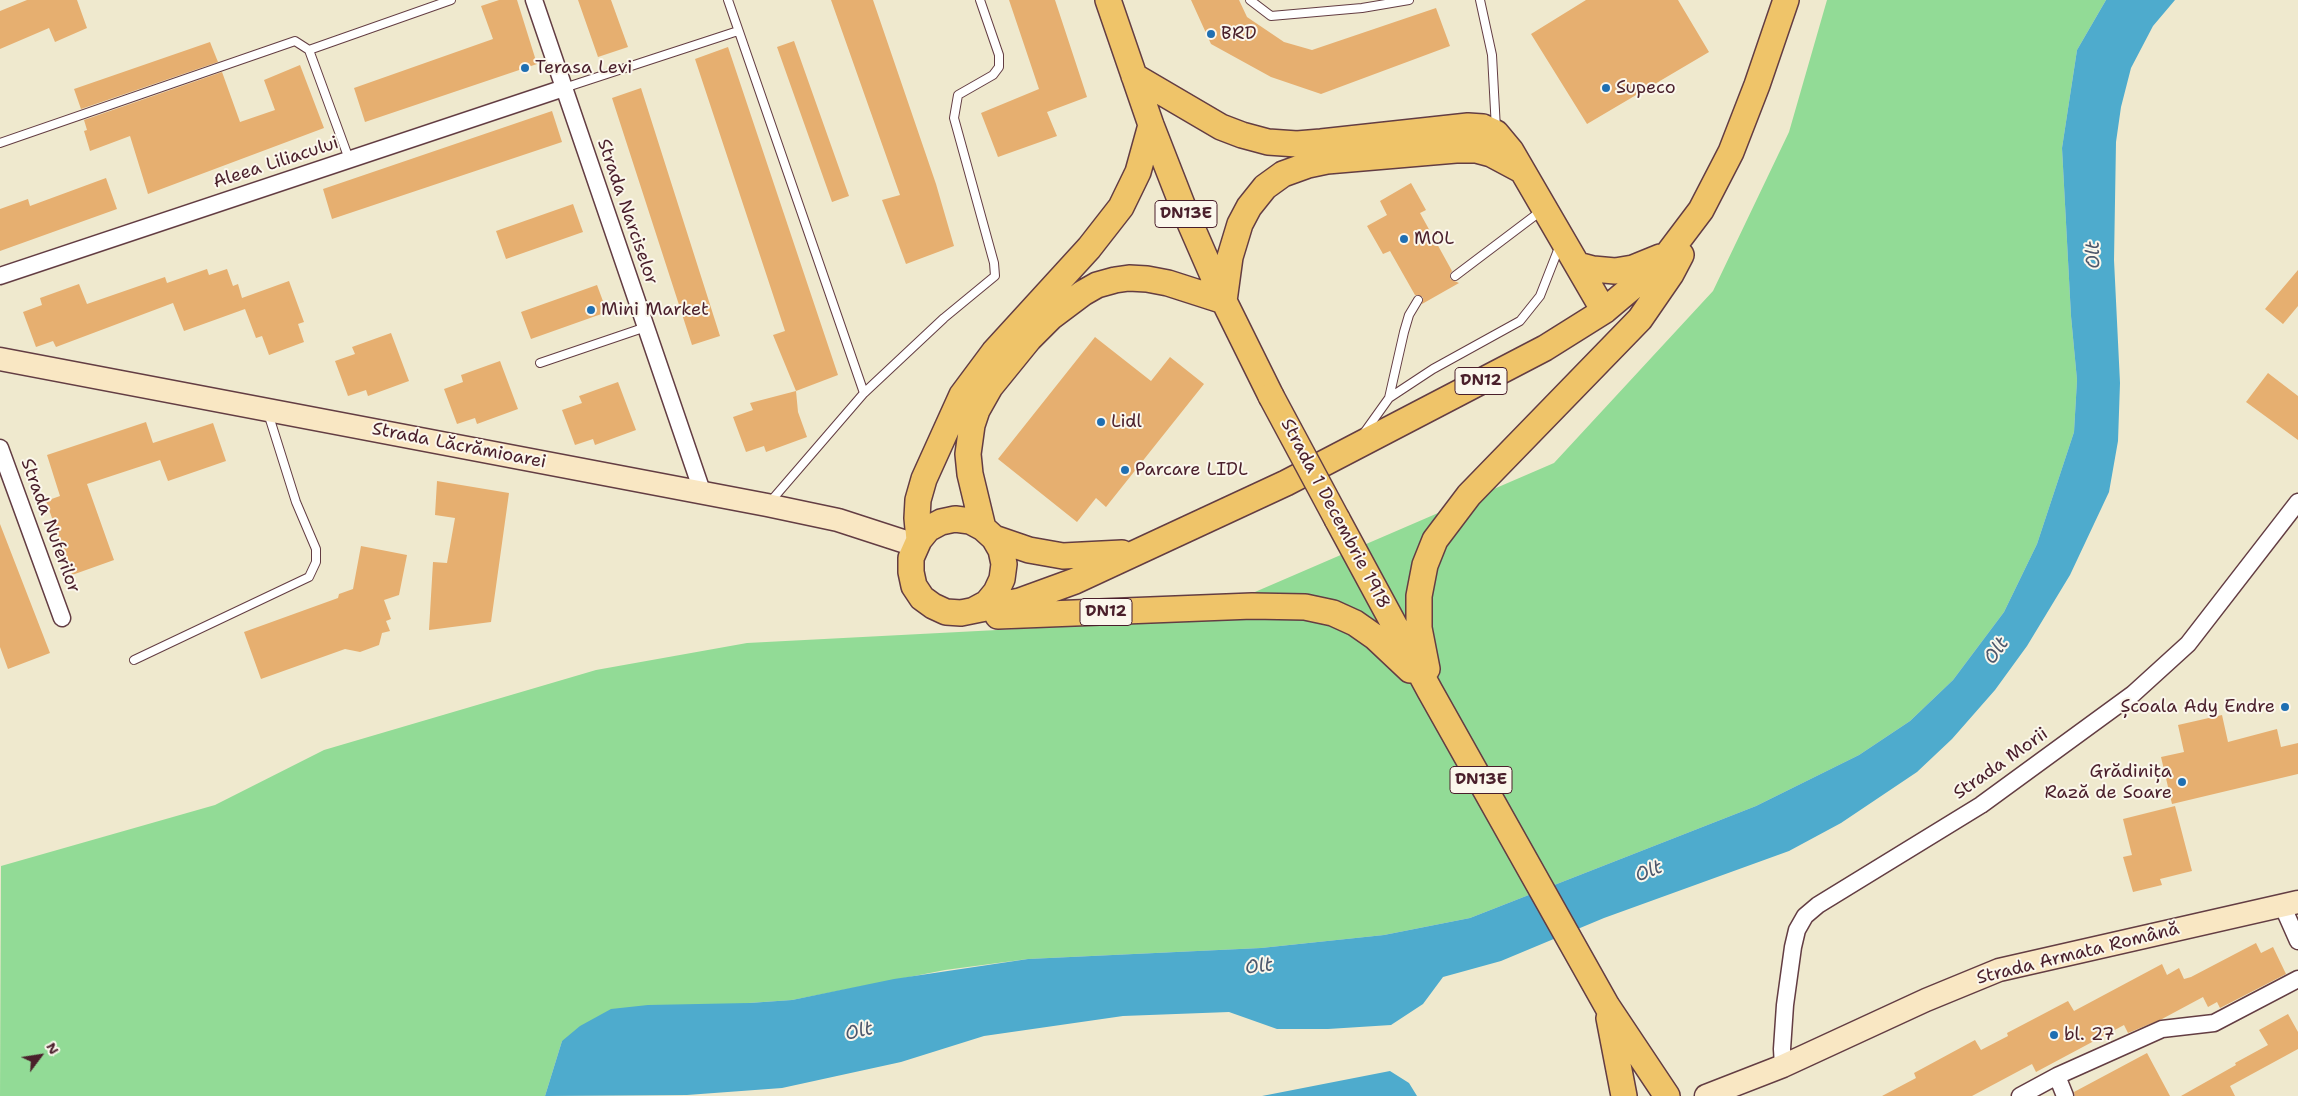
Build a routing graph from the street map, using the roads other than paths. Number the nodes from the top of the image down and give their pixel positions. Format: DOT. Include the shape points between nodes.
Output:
graph roads {
  1 [pos="451,0"];
  2 [pos="534,0"];
  3 [pos="728,0"];
  4 [pos="980,0"];
  5 [pos="1108,0"];
  6 [pos="1250,0"];
  7 [pos="1409,0"];
  8 [pos="1480,0"];
  9 [pos="1786,0"];
  10 [pos="738,31"];
  11 [pos="309,50"];
  12 [pos="1134,76"];
  13 [pos="564,88"];
  14 [pos="1151,125"];
  15 [pos="1496,133"];
  16 [pos="0,142"];
  17 [pos="350,159"];
  18 [pos="1523,171"];
  19 [pos="1545,208"];
  20 [pos="1702,210"];
  21 [pos="1562,238"];
  22 [pos="1669,254"];
  23 [pos="1578,265"];
  24 [pos="0,276"];
  25 [pos="1455,276"];
  26 [pos="1418,300"];
  27 [pos="1224,301"];
  28 [pos="1604,311"];
  29 [pos="646,327"];
  30 [pos="0,359"];
  31 [pos="540,363"];
  32 [pos="864,393"];
  33 [pos="1389,398"];
  34 [pos="267,410"];
  35 [pos="1354,447"];
  36 [pos="0,448"];
  37 [pos="6,488"];
  38 [pos="703,494"];
  39 [pos="2298,502"];
  40 [pos="767,505"];
  41 [pos="989,533"];
  42 [pos="917,542"];
  43 [pos="1151,545"];
  44 [pos="967,611"];
  45 [pos="62,618"];
  46 [pos="134,660"];
  47 [pos="1430,691"];
  48 [pos="2290,904"];
  49 [pos="2298,941"];
  50 [pos="2298,979"];
  51 [pos="1606,1006"];
  52 [pos="1783,1066"];
  53 [pos="2057,1076"];
  54 [pos="1624,1096"];
  55 [pos="1667,1096"];
  56 [pos="1706,1096"];
  57 [pos="1750,1096"];
  58 [pos="2020,1096"];
  59 [pos="2065,1096"];
  1 -- 11 [label="lane"];
  2 -- 13 [label="street, Strada Narciselor"];
  3 -- 10 [label="lane"];
  4 -- 32 [label="lane" via="999,55 999,67 993,75 958,95 954,118 995,276 944,318"];
  5 -- 12 [label="main road, Strada 1 Decembrie 1918 / DN13E"];
  6 -- 7 [label="lane" via="1271,16 1362,8"];
  8 -- 15 [label="lane" via="1492,55"];
  9 -- 20 [label="main road, DN12" via="1731,152"];
  10 -- 13 [label="lane"];
  10 -- 32 [label="lane"];
  11 -- 16 [label="lane" via="295,41"];
  11 -- 17 [label="lane"];
  12 -- 14 [label="main road, Strada 1 Decembrie 1918 / DN13E"];
  12 -- 15 [label="main road" via="1221,127 1268,142 1297,144 1468,126 1483,127"];
  13 -- 17 [label="street, Aleea Liliacului"];
  13 -- 29 [label="street, Strada Narciselor"];
  14 -- 27 [label="main road, Strada 1 Decembrie 1918 / DN13E"];
  14 -- 42 [label="main road" via="1138,172 1121,207 1089,248 978,371 962,395 920,493"];
  15 -- 18 [label="main road"];
  17 -- 24 [label="street, Aleea Liliacului"];
  18 -- 19 [label="main road"];
  18 -- 27 [label="main road" via="1491,154 1456,150 1327,161 1284,174 1265,187 1240,224 1230,257"];
  19 -- 21 [label="main road"];
  19 -- 25 [label="lane"];
  20 -- 22 [label="main road, DN12"];
  20 -- 47 [label="main road" via="1671,274 1640,319 1469,495 1435,540 1425,565 1419,596 1419,628"];
  21 -- 23 [label="main road"];
  21 -- 33 [label="lane" via="1540,296 1520,321 1433,369"];
  22 -- 23 [label="main road" via="1633,268 1615,271"];
  22 -- 28 [label="main road, DN12"];
  23 -- 28 [label="main road"];
  26 -- 33 [label="lane" via="1404,332"];
  27 -- 41 [label="main road" via="1168,283 1129,278 1083,293 1051,317 990,387 972,425 968,454 970,474"];
  27 -- 47 [label="main road, Strada 1 Decembrie 1918 / DN13E, bridge" via="1271,396"];
  28 -- 35 [label="main road, DN12" via="1545,348"];
  29 -- 31 [label="lane"];
  29 -- 38 [label="street, Strada Narciselor"];
  30 -- 34 [label="main road, Strada Lăcrămioarei"];
  32 -- 40 [label="lane"];
  33 -- 35 [label="lane"];
  34 -- 38 [label="main road, Strada Lăcrămioarei"];
  34 -- 46 [label="lane" via="296,502 316,549 316,562 309,576"];
  35 -- 43 [label="main road, DN12" via="1256,498"];
  36 -- 37 [label="street, Strada Nuferilor"];
  37 -- 45 [label="street, Strada Nuferilor"];
  38 -- 40 [label="main road, Strada Lăcrămioarei"];
  39 -- 52 [label="street, Strada Morii" via="2188,644 2134,694 1981,805 1805,916 1793,947 1785,1005"];
  40 -- 42 [label="main road, Strada Lăcrămioarei"];
  41 -- 42 [label="main road" via="970,521 948,521 928,529"];
  41 -- 43 [label="main road, DN12" via="1029,550 1063,556 1120,553"];
  41 -- 44 [label="main road" via="1001,550 1004,564 1002,579 987,603"];
  42 -- 44 [label="main road" via="911,558 911,572 914,586 922,598 940,609"];
  43 -- 44 [label="main road, DN12" via="1047,592 1020,601"];
  44 -- 47 [label="main road, DN12" via="978,616 1025,616 1233,606 1305,607 1332,613 1355,623 1396,655"];
  47 -- 51 [label="main road, Strada 1 Decembrie 1918 / DN13E"];
  48 -- 49 [label="street"];
  48 -- 52 [label="main road, Strada Armata Română" via="2000,970 1926,1000"];
  50 -- 53 [label="street" via="2214,1023 2162,1029"];
  51 -- 54 [label="main road, Strada 1 Decembrie 1918 / DN13E"];
  51 -- 55 [label="main road, Strada 1 Decembrie 1918 / DN13E"];
  52 -- 56 [label="main road, Strada Armata Română"];
  52 -- 57 [label="main road, Strada Armata Română"];
  53 -- 58 [label="street"];
  53 -- 59 [label="street"];
}
